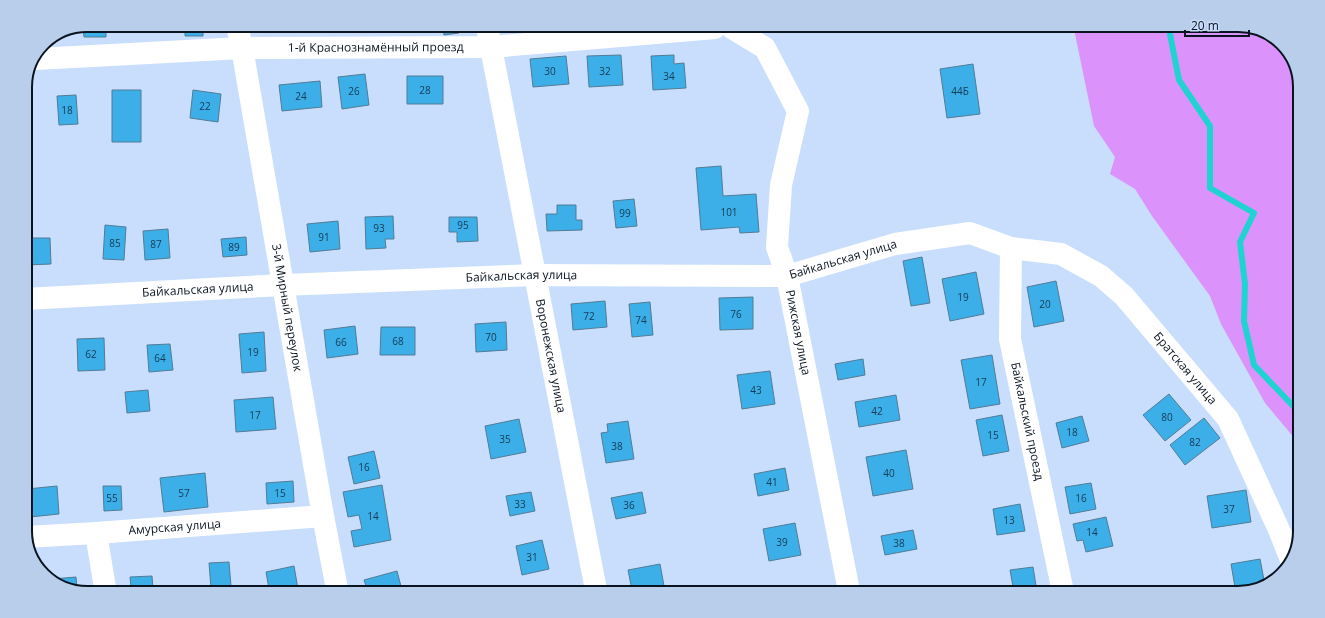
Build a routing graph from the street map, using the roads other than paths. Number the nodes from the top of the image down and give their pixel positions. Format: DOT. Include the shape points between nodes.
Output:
graph roads {
  1 [pos="238,32"];
  2 [pos="615,32"];
  3 [pos="739,32"];
  4 [pos="489,37"];
  5 [pos="242,48"];
  6 [pos="40,59"];
  7 [pos="1011,248"];
  8 [pos="535,275"];
  9 [pos="787,276"];
  10 [pos="283,285"];
  11 [pos="32,299"];
  12 [pos="323,516"];
  13 [pos="96,533"];
  14 [pos="32,537"];
  15 [pos="1288,554"];
  16 [pos="106,586"];
  17 [pos="336,586"];
  18 [pos="595,586"];
  19 [pos="849,586"];
  20 [pos="1062,586"];
  1 -- 5 [label="street, 3-й Мирный переулок"];
  2 -- 4 [label="street, 1-й Краснознамённый проезд"];
  3 -- 9 [label="street, Рижская улица" via="765,48 798,111 781,185 777,247"];
  4 -- 5 [label="street, 1-й Краснознамённый проезд"];
  4 -- 8 [label="street, Воронежская улица"];
  5 -- 6 [label="street, 1-й Краснознамённый проезд"];
  5 -- 10 [label="street, 3-й Мирный переулок"];
  7 -- 9 [label="street, Байкальская улица" via="970,233 895,244"];
  7 -- 15 [label="street, Братская улица" via="1061,254 1101,276 1124,296 1228,419"];
  7 -- 20 [label="street, Байкальский проезд" via="1010,339"];
  8 -- 9 [label="street, Байкальская улица"];
  8 -- 10 [label="street, Байкальская улица"];
  8 -- 18 [label="street, Воронежская улица"];
  9 -- 19 [label="street, Рижская улица"];
  10 -- 11 [label="street, Байкальская улица"];
  10 -- 12 [label="street, 3-й Мирный переулок"];
  12 -- 13 [label="street, Амурская улица"];
  12 -- 17 [label="street, 3-й Мирный переулок"];
  13 -- 14 [label="street, Амурская улица"];
  13 -- 16 [label="street"];
}
